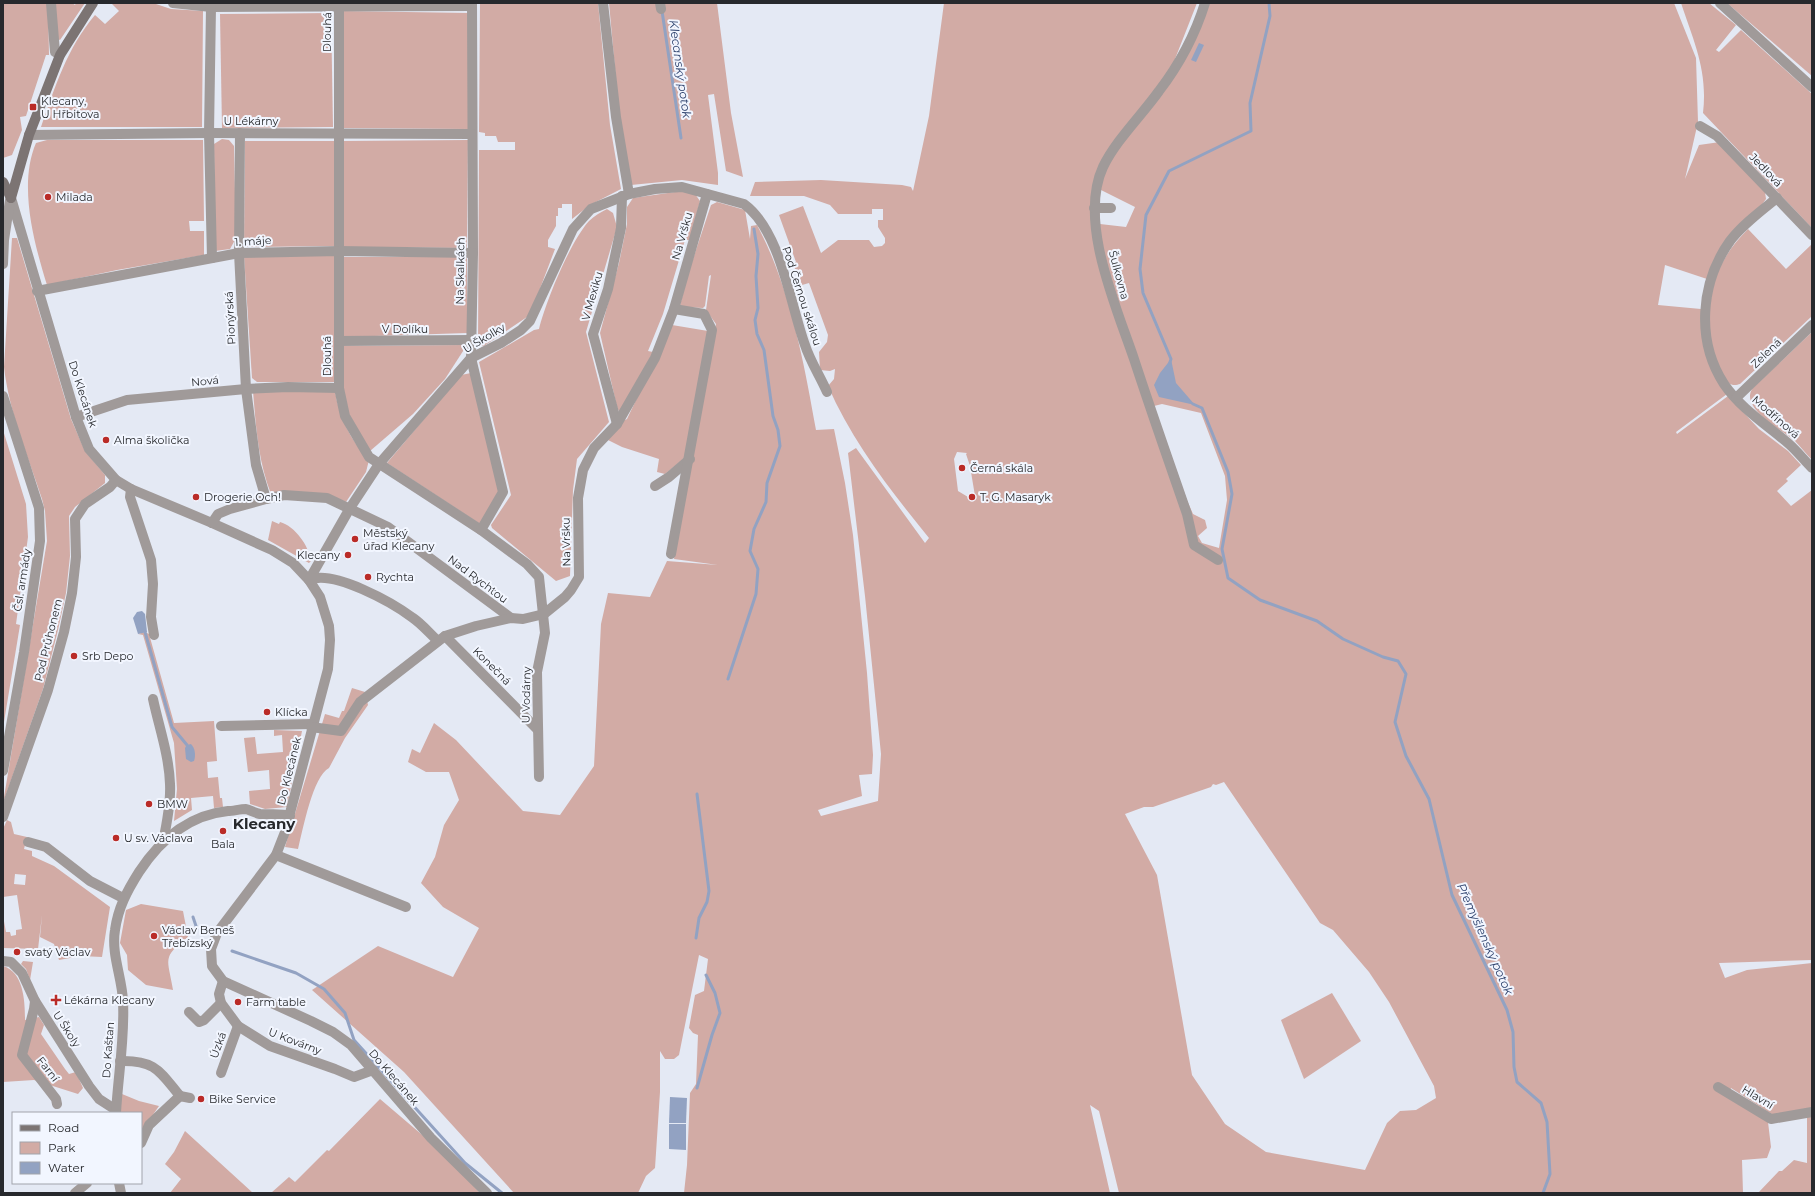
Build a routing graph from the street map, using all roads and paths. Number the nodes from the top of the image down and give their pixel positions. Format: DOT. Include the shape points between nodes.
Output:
graph roads {
  1 [pos="51,3"];
  2 [pos="93,3"];
  3 [pos="173,3"];
  4 [pos="602,3"];
  5 [pos="1205,3"];
  6 [pos="1720,3"];
  7 [pos="472,4"];
  8 [pos="339,6"];
  9 [pos="211,7"];
  10 [pos="60,55"];
  11 [pos="1812,86"];
  12 [pos="1700,126"];
  13 [pos="209,132"];
  14 [pos="240,133"];
  15 [pos="338,133"];
  16 [pos="472,134"];
  17 [pos="29,135"];
  18 [pos="3,182"];
  19 [pos="707,194"];
  20 [pos="626,195"];
  21 [pos="11,198"];
  22 [pos="1777,198"];
  23 [pos="1094,208"];
  24 [pos="1111,208"];
  25 [pos="1812,235"];
  26 [pos="339,251"];
  27 [pos="239,253"];
  28 [pos="473,253"];
  29 [pos="212,258"];
  30 [pos="3,264"];
  31 [pos="37,291"];
  32 [pos="674,309"];
  33 [pos="1812,325"];
  34 [pos="471,340"];
  35 [pos="339,341"];
  36 [pos="471,358"];
  37 [pos="339,388"];
  38 [pos="246,389"];
  39 [pos="827,392"];
  40 [pos="3,396"];
  41 [pos="1736,398"];
  42 [pos="76,417"];
  43 [pos="617,424"];
  44 [pos="690,459"];
  45 [pos="379,464"];
  46 [pos="1812,468"];
  47 [pos="116,480"];
  48 [pos="655,486"];
  49 [pos="131,489"];
  50 [pos="266,499"];
  51 [pos="350,508"];
  52 [pos="212,523"];
  53 [pos="482,530"];
  54 [pos="671,554"];
  55 [pos="1218,560"];
  56 [pos="309,580"];
  57 [pos="544,614"];
  58 [pos="510,618"];
  59 [pos="154,635"];
  60 [pos="441,639"];
  61 [pos="153,699"];
  62 [pos="309,725"];
  63 [pos="221,726"];
  64 [pos="538,730"];
  65 [pos="3,771"];
  66 [pos="539,777"];
  67 [pos="290,816"];
  68 [pos="3,818"];
  69 [pos="28,842"];
  70 [pos="163,842"];
  71 [pos="276,855"];
  72 [pos="123,898"];
  73 [pos="406,908"];
  74 [pos="3,961"];
  75 [pos="223,981"];
  76 [pos="35,1001"];
  77 [pos="221,1003"];
  78 [pos="189,1012"];
  79 [pos="238,1026"];
  80 [pos="120,1061"];
  81 [pos="373,1070"];
  82 [pos="221,1073"];
  83 [pos="1718,1086"];
  84 [pos="57,1104"];
  85 [pos="116,1112"];
  86 [pos="1812,1112"];
  87 [pos="142,1141"];
  88 [pos="86,1184"];
  89 [pos="75,1193"];
  90 [pos="488,1193"];
  1 -- 10 [label="street" via="54,52"];
  2 -- 10 [label="street"];
  3 -- 9 [label="street"];
  4 -- 20 [label="street, V Mexiku"];
  5 -- 23 [label="street, Šulkovna" via="1181,59 1104,165 1097,182"];
  6 -- 11 [label="street"];
  7 -- 8 [label="street"];
  7 -- 16 [label="street, Na Skalkách"];
  8 -- 9 [label="street"];
  8 -- 15 [label="street, Dlouhá"];
  9 -- 13 [label="street"];
  10 -- 17 [label="street"];
  12 -- 22 [label="street, Jedlová" via="1717,136"];
  13 -- 14 [label="street, U Lékárny"];
  13 -- 17 [label="street, U Lékárny"];
  13 -- 29 [label="street"];
  14 -- 15 [label="street, U Lékárny"];
  14 -- 27 [label="street, Pionýrská"];
  15 -- 16 [label="street, U Lékárny"];
  15 -- 26 [label="street, Dlouhá"];
  16 -- 28 [label="street, Na Skalkách"];
  17 -- 21 [label="street"];
  18 -- 21 [label="street"];
  19 -- 20 [label="street, U Školky" via="682,187"];
  19 -- 32 [label="street, Na Vršku"];
  19 -- 39 [label="street, Pod Černou skálou" via="744,204 766,231 786,281 805,346"];
  20 -- 36 [label="street, U Školky" via="591,210 573,229 530,321 501,343"];
  20 -- 43 [label="street, V Mexiku" via="611,274 593,334"];
  21 -- 30 [label="street"];
  21 -- 31 [label="street, Do Klecánek"];
  22 -- 25 [label="street, Jedlová"];
  22 -- 41 [label="street, Modřínová" via="1730,241 1713,272 1706,299 1704,317 1712,362 1724,385"];
  23 -- 24 [label="street"];
  23 -- 55 [label="street, Šulkovna" via="1099,248 1116,311 1187,514 1194,545"];
  26 -- 27 [label="street, 1. máje"];
  26 -- 28 [label="street, 1. máje"];
  26 -- 35 [label="street, Dlouhá"];
  27 -- 29 [label="street, 1. máje"];
  27 -- 38 [label="street, Pionýrská"];
  28 -- 34 [label="street, Na Skalkách"];
  29 -- 31 [label="street, 1. máje"];
  31 -- 42 [label="street, Do Klecánek"];
  32 -- 43 [label="street, Na Vršku" via="655,358"];
  32 -- 44 [label="street" via="704,314 712,330"];
  33 -- 41 [label="street, Zelená"];
  34 -- 35 [label="street, V Dolíku"];
  34 -- 36 [label="street, Na Skalkách"];
  35 -- 37 [label="street, Dlouhá"];
  36 -- 45 [label="street, U Školky"];
  36 -- 53 [label="street, Na Skalkách" via="503,492"];
  37 -- 38 [label="street, Nová"];
  37 -- 45 [label="street, Dlouhá" via="345,416 369,457"];
  38 -- 42 [label="street, Nová" via="126,400"];
  38 -- 50 [label="street, Pionýrská" via="256,465"];
  40 -- 65 [label="street, Čsl. armády" via="39,508 40,541"];
  41 -- 46 [label="street, Modřínová" via="1755,418 1790,444"];
  42 -- 47 [label="street, Do Klecánek" via="89,449"];
  43 -- 57 [label="street, Na Vršku" via="594,448 583,470 578,498 578,577 565,597"];
  44 -- 48 [label="street"];
  44 -- 54 [label="street"];
  45 -- 51 [label="street, U Školky"];
  45 -- 53 [label="street, Dlouhá"];
  47 -- 49 [label="street, Do Klecánek"];
  47 -- 68 [label="street, Pod Průhonem" via="110,488 85,504 75,519 76,557 64,632 48,690"];
  49 -- 52 [label="street, Do Klecánek"];
  49 -- 59 [label="street" via="130,497 151,560 151,617"];
  50 -- 51 [label="street" via="284,495 327,498"];
  50 -- 52 [label="street" via="224,511 215,517"];
  51 -- 56 [label="street, U Školky"];
  51 -- 58 [label="street, Nad Rychtou" via="388,528"];
  52 -- 56 [label="street, Do Klecánek" via="272,550 293,563"];
  53 -- 57 [label="street, Dlouhá" via="527,564 539,578"];
  56 -- 60 [label="street, Konečná" via="316,577 335,579 361,588 414,618"];
  56 -- 62 [label="street, Do Klecánek" via="320,598 330,640 328,669"];
  57 -- 58 [label="street, Na Vršku" via="523,619"];
  57 -- 64 [label="street, U Vodárny" via="545,633 537,672"];
  58 -- 60 [label="street, Na Vršku" via="476,626"];
  60 -- 62 [label="street, Na Vršku" via="360,702 341,731"];
  60 -- 64 [label="street, Konečná"];
  61 -- 70 [label="street" via="164,743 170,785 169,814"];
  62 -- 63 [label="street"];
  62 -- 67 [label="street, Do Klecánek" via="306,757"];
  64 -- 66 [label="street, U Vodárny"];
  67 -- 70 [label="street, Do Kaštan" via="259,814 246,809 219,812 195,819"];
  67 -- 71 [label="street, Do Klecánek"];
  69 -- 72 [label="street" via="46,847 90,881"];
  70 -- 72 [label="street, Do Kaštan" via="147,860"];
  71 -- 73 [label="street"];
  71 -- 75 [label="street, Do Klecánek" via="212,943 212,966"];
  72 -- 80 [label="street, Do Kaštan" via="114,941 122,981"];
  74 -- 76 [label="street, U Školy" via="12,962 22,973"];
  75 -- 77 [label="street" via="219,994"];
  75 -- 81 [label="street, Do Klecánek" via="333,1032 351,1045"];
  76 -- 84 [label="street, Farní" via="22,1055 56,1099"];
  76 -- 85 [label="street, U Školy" via="99,1099"];
  77 -- 78 [label="street" via="199,1022"];
  77 -- 79 [label="street, U Kovárny"];
  79 -- 81 [label="street, U Kovárny" via="270,1046 354,1077"];
  79 -- 82 [label="street, Úzká"];
  80 -- 85 [label="street, Do Kaštan"];
  80 -- 87 [label="street" via="149,1063 166,1076 185,1097 149,1125"];
  81 -- 90 [label="street, Do Klecánek" via="431,1138"];
  83 -- 86 [label="street, Hlavní" via="1771,1119"];
  88 -- 89 [label="street"];
}
